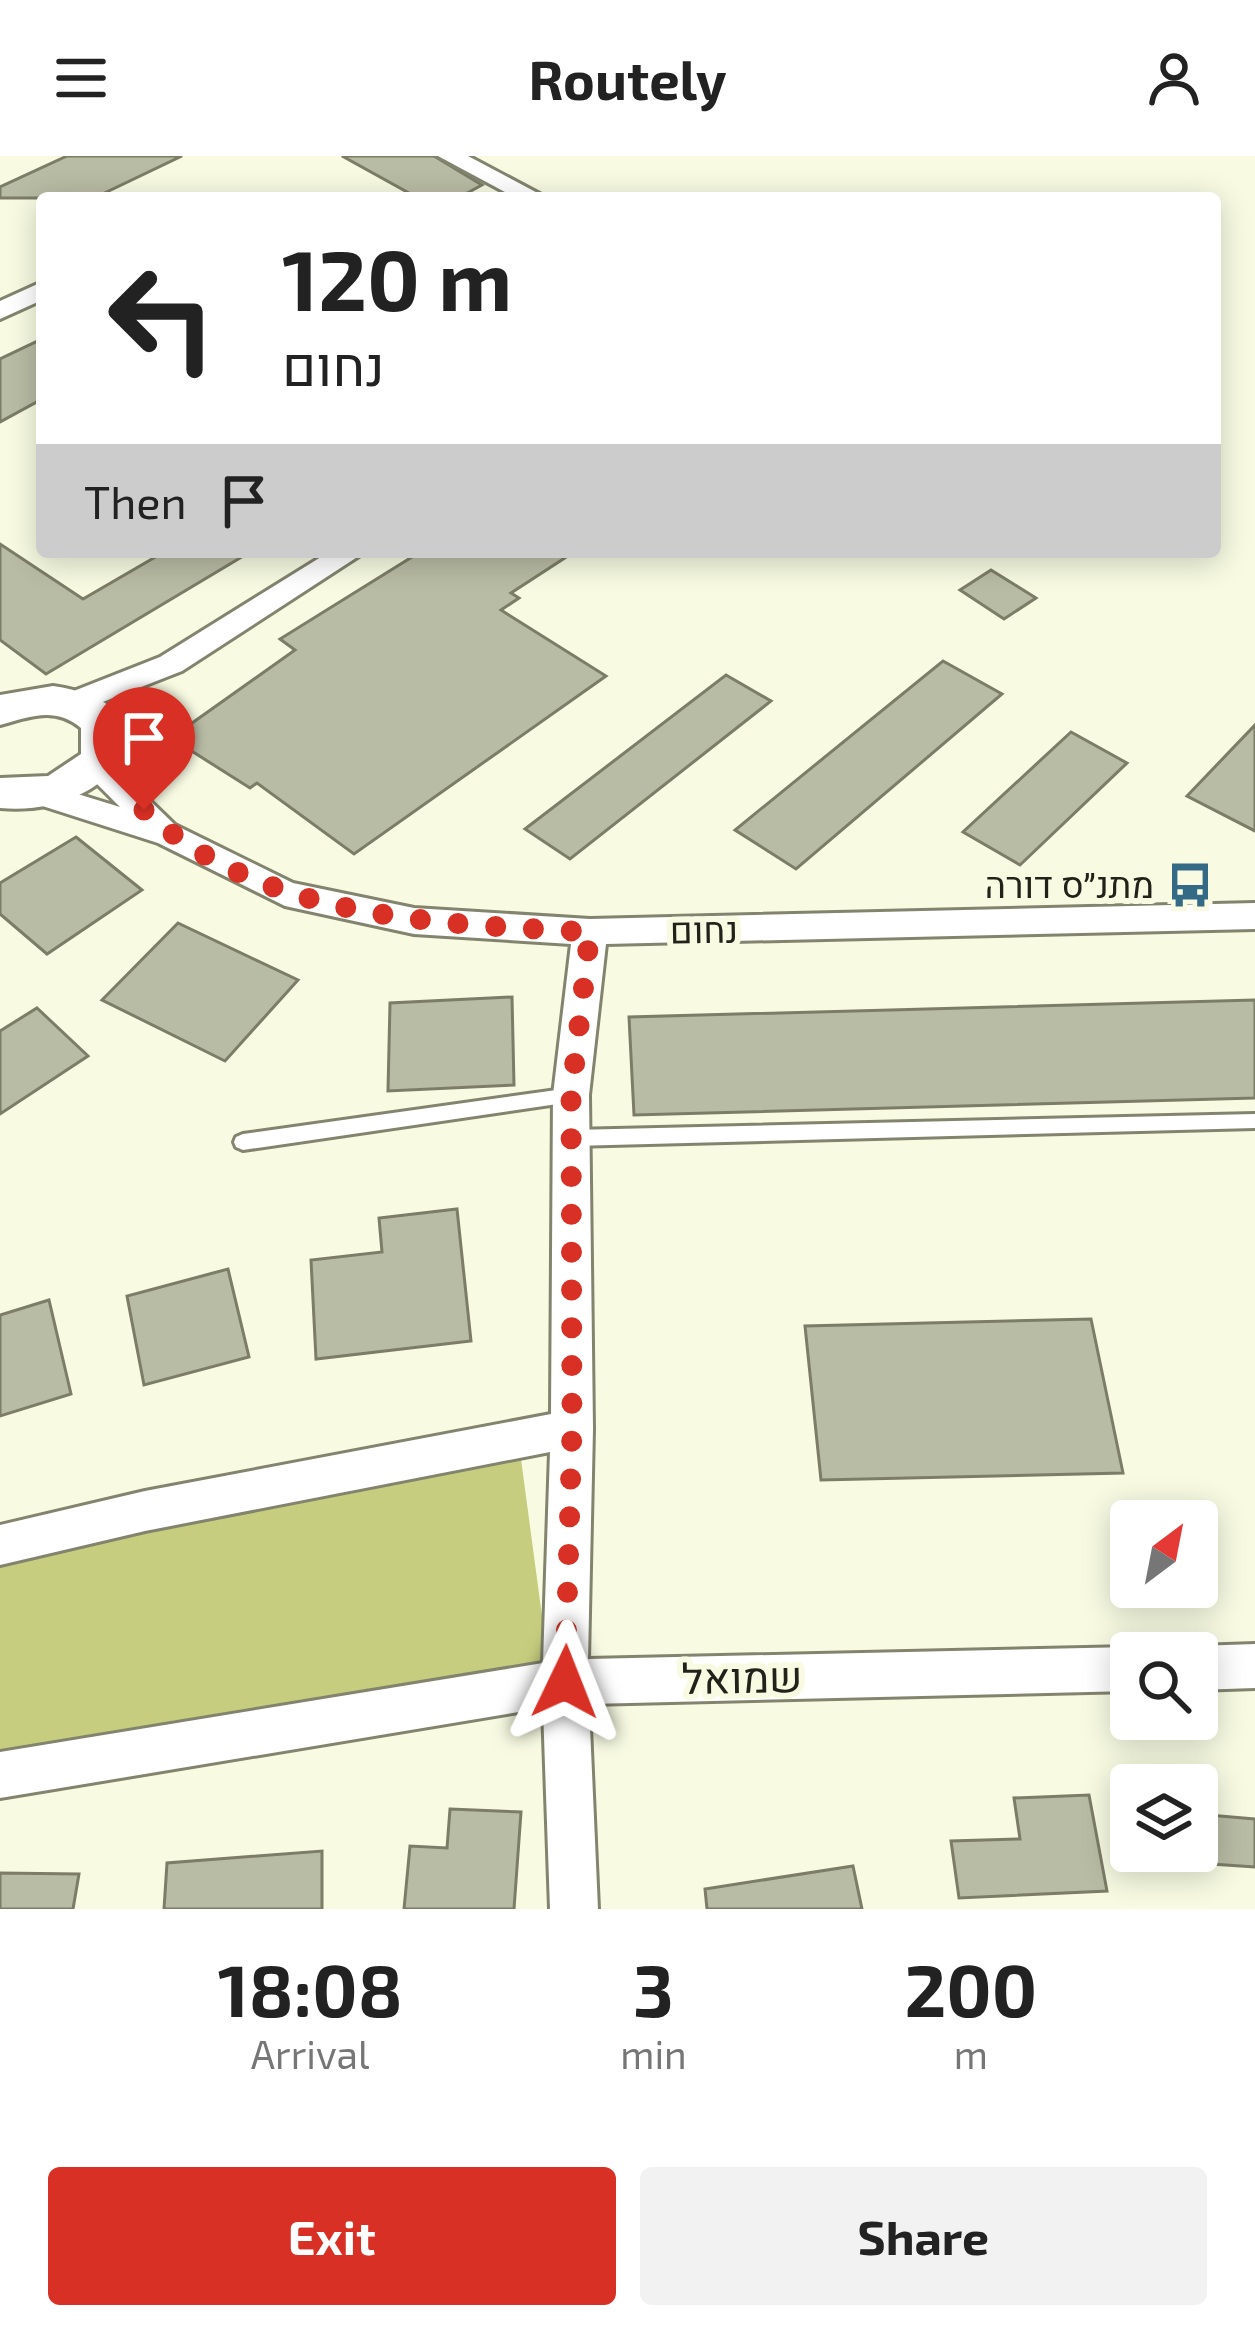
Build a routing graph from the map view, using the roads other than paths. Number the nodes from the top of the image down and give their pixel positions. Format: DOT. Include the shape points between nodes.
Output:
graph roads {
  1 [pos="450,156"];
  2 [pos="523,192"];
  3 [pos="36,293"];
  4 [pos="0,311"];
  5 [pos="340,558"];
  6 [pos="170,664"];
  7 [pos="72,704"];
  8 [pos="4,706"];
  9 [pos="100,749"];
  10 [pos="21,794"];
  11 [pos="170,835"];
  12 [pos="1255,916"];
  13 [pos="590,932"];
  14 [pos="571,1095"];
  15 [pos="1255,1121"];
  16 [pos="572,1138"];
  17 [pos="243,1142"];
  18 [pos="572,1429"];
  19 [pos="0,1545"];
  20 [pos="1255,1666"];
  21 [pos="1218,1667"];
  22 [pos="1110,1669"];
  23 [pos="565,1682"];
  24 [pos="0,1774"];
  25 [pos="574,1909"];
  1 -- 2 [label="street"];
  3 -- 4 [label="street"];
  5 -- 6 [label="street"];
  6 -- 7 [label="street"];
  6 -- 9 [label="street"];
  7 -- 8 [label="street"];
  7 -- 9 [label="street" via="94,715"];
  9 -- 10 [label="street" via="63,788"];
  9 -- 11 [label="street, נחום"];
  10 -- 11 [label="street, נחום"];
  11 -- 13 [label="street, נחום" via="285,894 415,921"];
  12 -- 13 [label="street, נחום"];
  13 -- 14 [label="street"];
  14 -- 16 [label="street"];
  14 -- 17 [label="lane"];
  15 -- 16 [label="lane"];
  16 -- 18 [label="street"];
  18 -- 19 [label="street"];
  18 -- 23 [label="street"];
  20 -- 21 [label="street"];
  22 -- 23 [label="street, שמואל"];
  23 -- 24 [label="street, שמואל"];
  23 -- 25 [label="street"];
}
